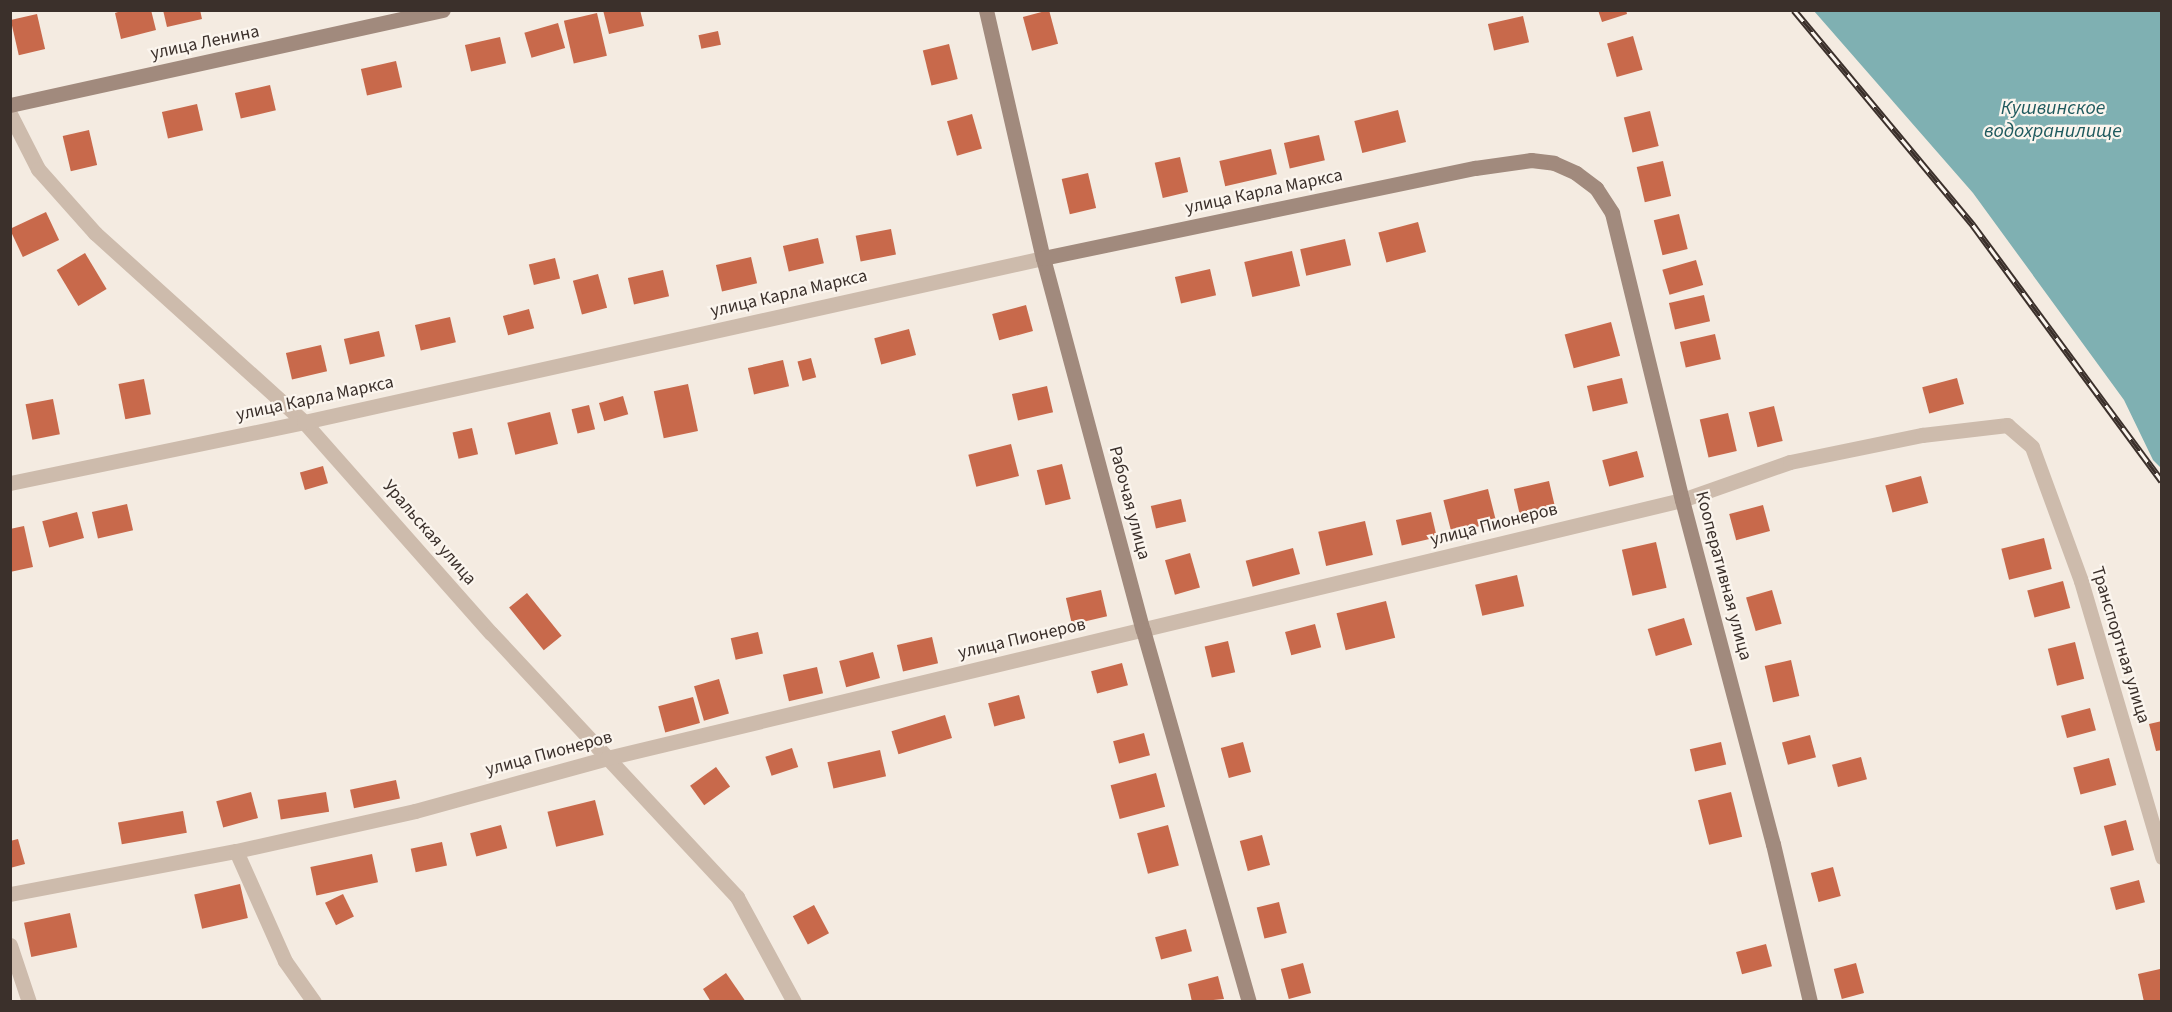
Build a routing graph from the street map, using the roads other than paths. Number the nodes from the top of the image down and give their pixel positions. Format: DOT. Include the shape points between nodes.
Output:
graph roads {
  1 [pos="443,10"];
  2 [pos="986,10"];
  3 [pos="10,105"];
  4 [pos="10,114"];
  5 [pos="1576,173"];
  6 [pos="1043,258"];
  7 [pos="304,422"];
  8 [pos="2032,447"];
  9 [pos="10,483"];
  10 [pos="1682,500"];
  11 [pos="1143,630"];
  12 [pos="607,758"];
  13 [pos="236,851"];
  14 [pos="2162,858"];
  15 [pos="10,894"];
  16 [pos="10,945"];
  17 [pos="29,1002"];
  18 [pos="314,1002"];
  19 [pos="794,1002"];
  20 [pos="1249,1002"];
  21 [pos="1810,1002"];
  1 -- 3 [label="main road, улица Ленина"];
  2 -- 6 [label="main road, Рабочая улица"];
  4 -- 7 [label="street, Уральская улица" via="38,169 94,233"];
  5 -- 6 [label="main road, улица Карла Маркса" via="1531,160 1475,168"];
  5 -- 10 [label="main road, Кооперативная улица" via="1596,188 1612,213"];
  6 -- 7 [label="street, улица Карла Маркса"];
  6 -- 11 [label="main road, Рабочая улица"];
  7 -- 9 [label="street, улица Карла Маркса"];
  7 -- 12 [label="street, Уральская улица"];
  8 -- 10 [label="street, улица Пионеров" via="2007,425 1922,435 1790,462"];
  8 -- 14 [label="street, Транспортная улица" via="2081,581"];
  10 -- 11 [label="street, улица Пионеров"];
  10 -- 21 [label="main road, Кооперативная улица" via="1773,844"];
  11 -- 12 [label="street, улица Пионеров"];
  11 -- 20 [label="main road, Рабочая улица"];
  12 -- 13 [label="street, улица Пионеров" via="415,811"];
  12 -- 19 [label="street, Уральская улица" via="737,897"];
  13 -- 15 [label="street, улица Пионеров"];
  13 -- 18 [label="street" via="285,961"];
  16 -- 17 [label="street"];
}
